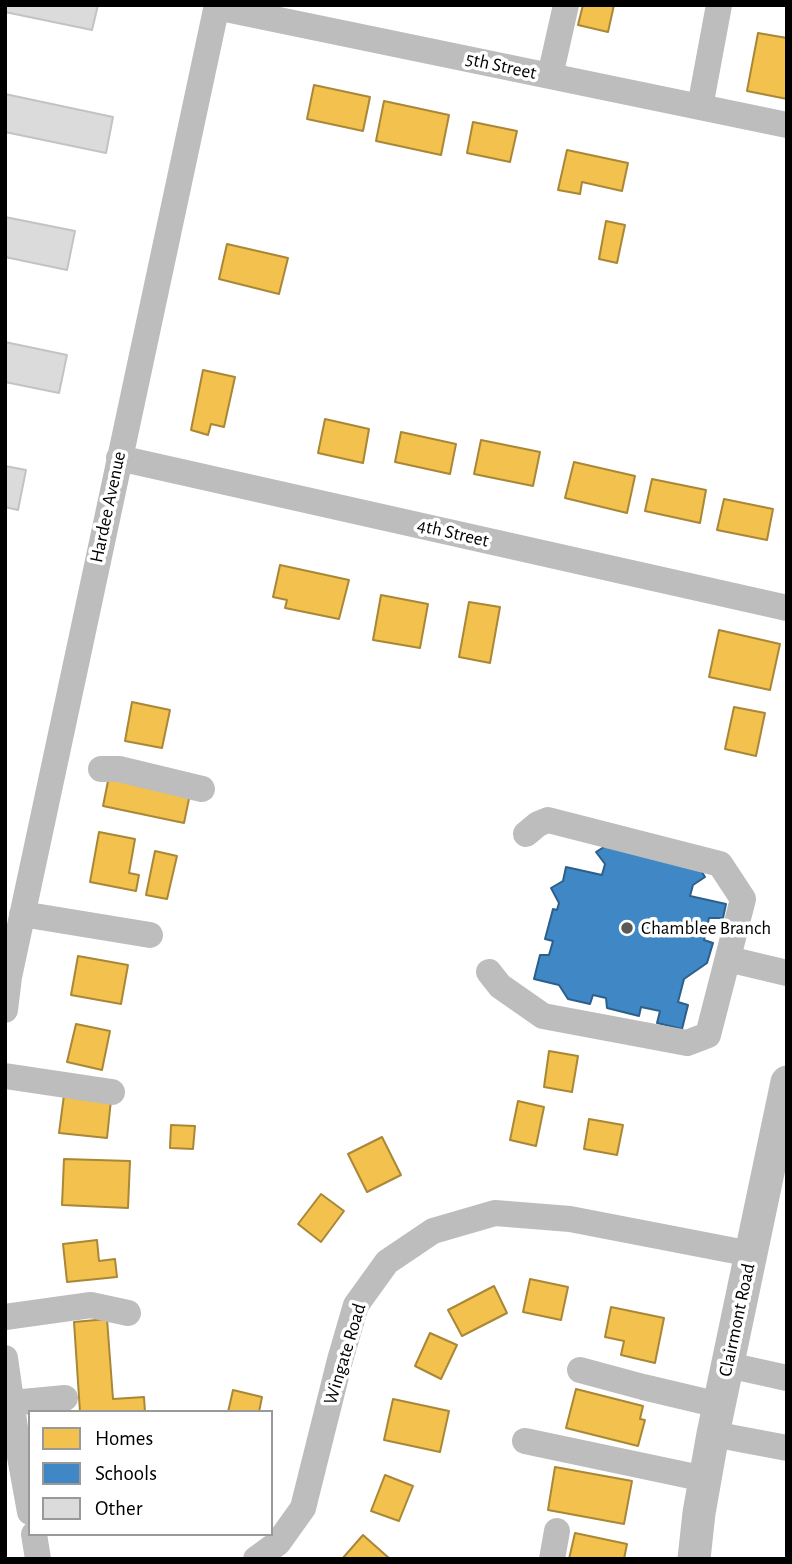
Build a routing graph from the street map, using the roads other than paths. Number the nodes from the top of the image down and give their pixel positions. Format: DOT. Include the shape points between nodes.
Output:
graph roads {
  1 [pos="566,5"];
  2 [pos="719,5"];
  3 [pos="216,6"];
  4 [pos="550,76"];
  5 [pos="699,107"];
  6 [pos="787,125"];
  7 [pos="119,458"];
  8 [pos="787,608"];
  9 [pos="101,769"];
  10 [pos="202,789"];
  11 [pos="526,834"];
  12 [pos="22,914"];
  13 [pos="150,935"];
  14 [pos="728,959"];
  15 [pos="489,972"];
  16 [pos="787,973"];
  17 [pos="5,1010"];
  18 [pos="5,1076"];
  19 [pos="786,1088"];
  20 [pos="112,1092"];
  21 [pos="751,1254"];
  22 [pos="128,1313"];
  23 [pos="5,1317"];
  24 [pos="5,1358"];
  25 [pos="728,1365"];
  26 [pos="580,1370"];
  27 [pos="787,1378"];
  28 [pos="65,1398"];
  29 [pos="12,1403"];
  30 [pos="716,1420"];
  31 [pos="525,1441"];
  32 [pos="787,1448"];
  33 [pos="705,1479"];
  34 [pos="28,1500"];
  35 [pos="557,1531"];
  36 [pos="34,1536"];
  37 [pos="38,1559"];
  38 [pos="256,1559"];
  39 [pos="552,1559"];
  40 [pos="694,1559"];
  1 -- 4 [label="street"];
  2 -- 5 [label="street"];
  3 -- 4 [label="street, 5th Street"];
  3 -- 7 [label="street, Hardee Avenue" via="163,309"];
  4 -- 5 [label="street, 5th Street"];
  5 -- 6 [label="street, 5th Street"];
  7 -- 8 [label="street, 4th Street"];
  7 -- 12 [label="street, Hardee Avenue" via="63,762"];
  9 -- 10 [label="street"];
  11 -- 14 [label="street" via="548,820 720,864 743,899"];
  12 -- 13 [label="street"];
  12 -- 17 [label="street, Hardee Avenue"];
  14 -- 15 [label="street" via="708,1035 687,1043 543,1016 500,986"];
  14 -- 16 [label="street"];
  18 -- 20 [label="street"];
  19 -- 21 [label="main road, Clairmont Road"];
  21 -- 25 [label="main road, Clairmont Road"];
  21 -- 38 [label="street, Wingate Road" via="583,1221 495,1213 433,1231 387,1262 356,1305 303,1508 278,1543"];
  22 -- 23 [label="street" via="91,1305"];
  24 -- 29 [label="street"];
  25 -- 27 [label="street"];
  25 -- 30 [label="main road, Clairmont Road"];
  26 -- 30 [label="street"];
  28 -- 29 [label="street"];
  29 -- 34 [label="street"];
  30 -- 32 [label="street"];
  30 -- 33 [label="main road, Clairmont Road"];
  31 -- 33 [label="street"];
  33 -- 40 [label="main road, Clairmont Road"];
  35 -- 39 [label="street"];
  36 -- 37 [label="street"];
}
